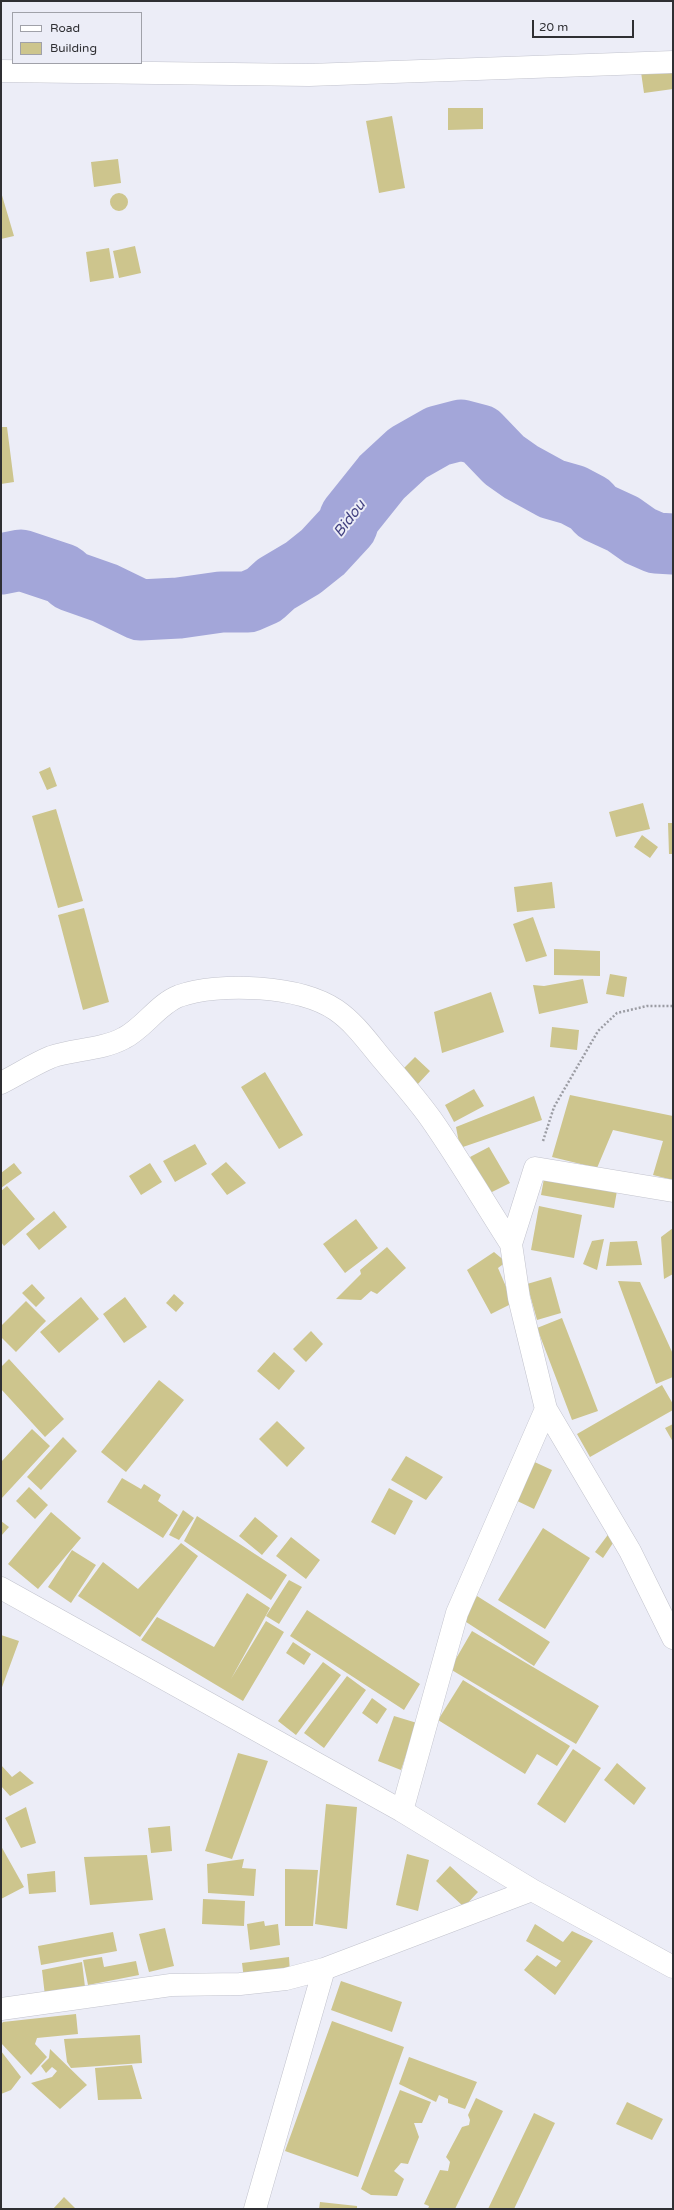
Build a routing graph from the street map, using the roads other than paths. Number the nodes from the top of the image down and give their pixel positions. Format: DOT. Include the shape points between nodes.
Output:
graph roads {
  1 [pos="673,62"];
  2 [pos="1,71"];
  3 [pos="1,1083"];
  4 [pos="673,1191"];
  5 [pos="511,1244"];
  6 [pos="546,1408"];
  7 [pos="1,1588"];
  8 [pos="673,1638"];
  9 [pos="402,1810"];
  10 [pos="532,1890"];
  11 [pos="673,1967"];
  12 [pos="324,1969"];
  13 [pos="1,2009"];
  14 [pos="255,2209"];
  1 -- 2 [label="street" via="309,75"];
  3 -- 5 [label="street" via="50,1058 124,1038 170,1000 199,990 218,987 258,989 314,999 334,1008 350,1020 399,1079 430,1118"];
  4 -- 5 [label="street" via="535,1168"];
  5 -- 6 [label="street" via="519,1298"];
  6 -- 8 [label="street" via="630,1551"];
  6 -- 9 [label="street" via="457,1612"];
  7 -- 9 [label="street"];
  9 -- 10 [label="street"];
  10 -- 11 [label="street"];
  10 -- 12 [label="street"];
  12 -- 13 [label="street" via="286,1979 240,1984 171,1985"];
  12 -- 14 [label="street"];
}
